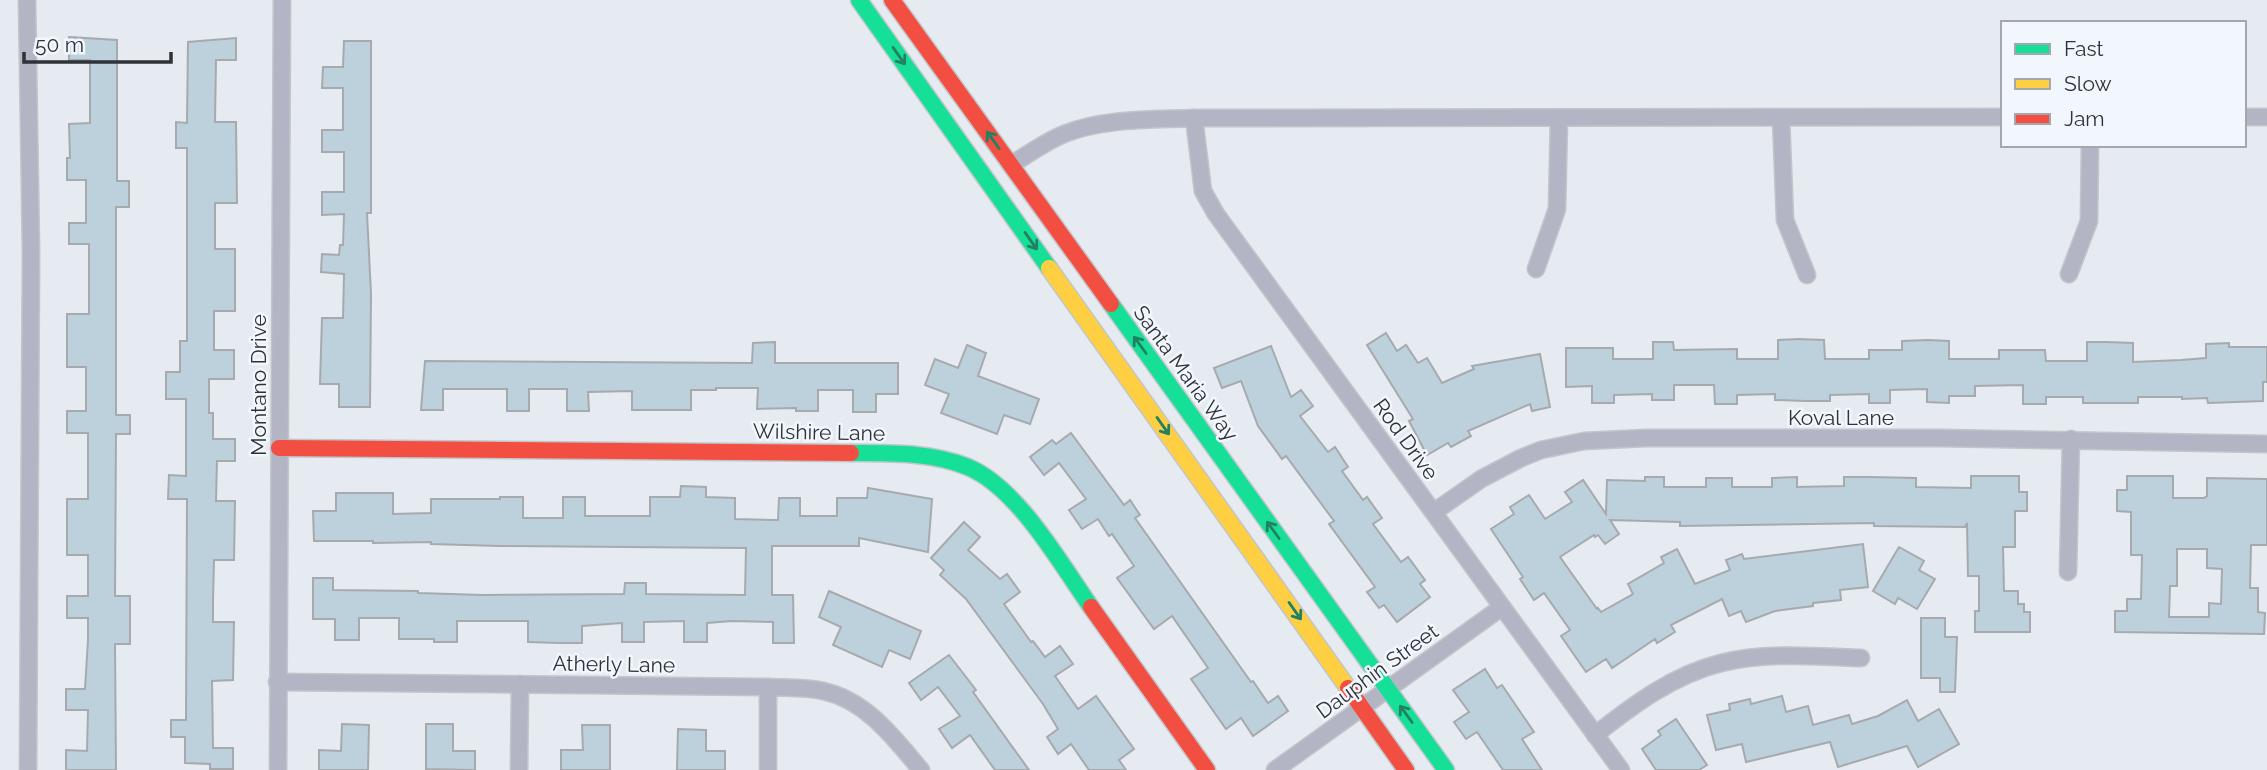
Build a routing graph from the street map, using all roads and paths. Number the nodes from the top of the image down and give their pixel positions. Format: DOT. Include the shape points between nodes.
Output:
graph roads {
  1 [pos="27,0"];
  2 [pos="282,0"];
  3 [pos="859,0"];
  4 [pos="892,0"];
  5 [pos="2001,117"];
  6 [pos="2246,117"];
  7 [pos="2267,117"];
  8 [pos="1194,118"];
  9 [pos="1559,118"];
  10 [pos="1781,118"];
  11 [pos="2090,147"];
  12 [pos="1011,165"];
  13 [pos="1536,269"];
  14 [pos="2069,274"];
  15 [pos="1807,275"];
  16 [pos="2071,439"];
  17 [pos="2267,444"];
  18 [pos="279,448"];
  19 [pos="1434,512"];
  20 [pos="2068,572"];
  21 [pos="1503,607"];
  22 [pos="1861,658"];
  23 [pos="277,682"];
  24 [pos="520,684"];
  25 [pos="768,687"];
  26 [pos="1388,689"];
  27 [pos="1362,708"];
  28 [pos="1595,734"];
  29 [pos="28,770"];
  30 [pos="278,770"];
  31 [pos="519,770"];
  32 [pos="768,770"];
  33 [pos="921,770"];
  34 [pos="1207,770"];
  35 [pos="1275,770"];
  36 [pos="1406,770"];
  37 [pos="1446,770"];
  38 [pos="1621,770"];
  1 -- 29 [label="street" via="31,253"];
  2 -- 18 [label="street, Montano Drive"];
  3 -- 27 [label="main road, one-way"];
  12 -- 4 [label="main road, Santa Maria Way, one-way"];
  5 -- 10 [label="street"];
  6 -- 7 [label="street"];
  8 -- 9 [label="street"];
  8 -- 12 [label="street" via="1096,125 1064,134"];
  8 -- 19 [label="street, Rod Drive" via="1203,191 1216,214"];
  9 -- 10 [label="street"];
  9 -- 13 [label="street" via="1557,209"];
  10 -- 15 [label="street" via="1784,220"];
  11 -- 14 [label="street" via="2089,221"];
  26 -- 12 [label="main road, Santa Maria Way, one-way"];
  16 -- 17 [label="street, Koval Lane"];
  16 -- 19 [label="street, Koval Lane" via="1584,440 1521,458"];
  16 -- 20 [label="street"];
  18 -- 23 [label="street, Montano Drive"];
  18 -- 34 [label="main road, Wilshire Lane" via="895,453 950,460 981,472 1019,506"];
  19 -- 21 [label="street, Rod Drive"];
  21 -- 26 [label="street, Dauphin Street"];
  21 -- 28 [label="street, Rod Drive"];
  22 -- 28 [label="street" via="1753,657 1722,663 1687,674"];
  23 -- 24 [label="street, Atherly Lane"];
  23 -- 30 [label="street, Montano Drive"];
  24 -- 25 [label="street, Atherly Lane"];
  24 -- 31 [label="street"];
  25 -- 32 [label="street"];
  25 -- 33 [label="street, Atherly Lane" via="821,690 841,696 887,730"];
  26 -- 27 [label="street, Dauphin Street"];
  37 -- 26 [label="main road, Santa Maria Way, one-way"];
  27 -- 35 [label="street, Dauphin Street"];
  27 -- 36 [label="main road"];
  28 -- 38 [label="street, Rod Drive"];
}
